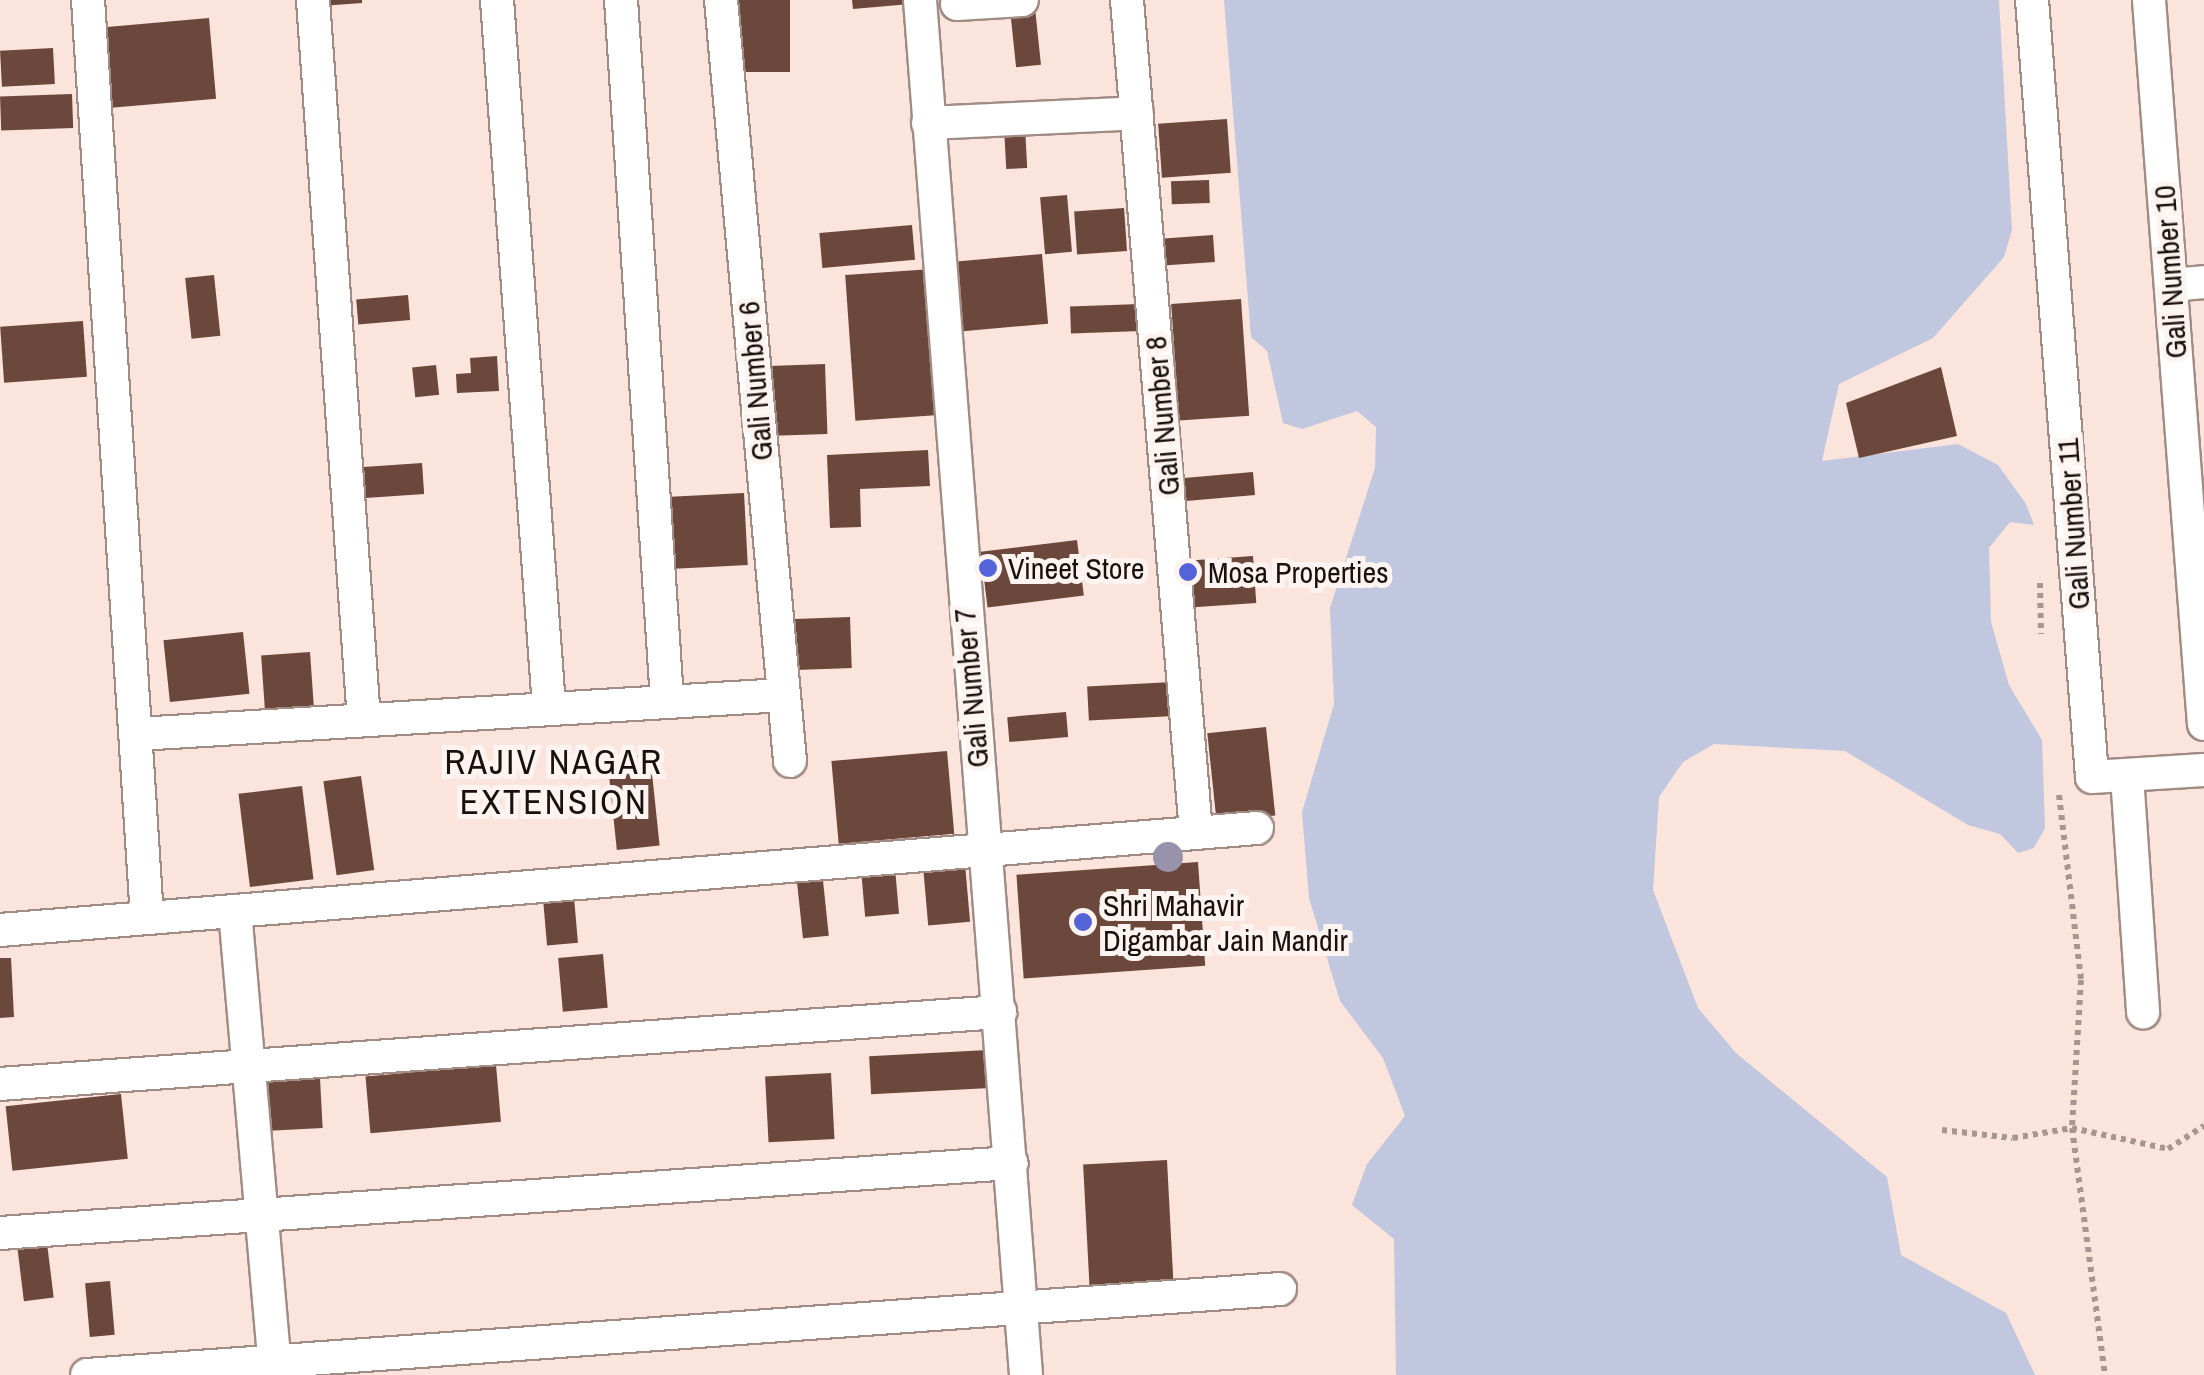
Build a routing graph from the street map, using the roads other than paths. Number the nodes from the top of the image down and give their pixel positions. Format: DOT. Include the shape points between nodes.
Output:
graph roads {
  1 [pos="88,0"];
  2 [pos="313,0"];
  3 [pos="497,0"];
  4 [pos="621,0"];
  5 [pos="721,0"];
  6 [pos="920,0"];
  7 [pos="1022,0"];
  8 [pos="1127,0"];
  9 [pos="2032,0"];
  10 [pos="2149,0"];
  11 [pos="957,4"];
  12 [pos="1137,112"];
  13 [pos="928,123"];
  14 [pos="2204,282"];
  15 [pos="2171,285"];
  16 [pos="783,695"];
  17 [pos="668,700"];
  18 [pos="549,708"];
  19 [pos="364,720"];
  20 [pos="2204,724"];
  21 [pos="138,734"];
  22 [pos="790,762"];
  23 [pos="2204,770"];
  24 [pos="2127,776"];
  25 [pos="1258,828"];
  26 [pos="1196,833"];
  27 [pos="985,851"];
  28 [pos="235,911"];
  29 [pos="148,918"];
  30 [pos="0,930"];
  31 [pos="1000,1012"];
  32 [pos="2143,1012"];
  33 [pos="248,1067"];
  34 [pos="0,1084"];
  35 [pos="1012,1163"];
  36 [pos="259,1216"];
  37 [pos="0,1234"];
  38 [pos="1280,1290"];
  39 [pos="1022,1309"];
  40 [pos="275,1366"];
  41 [pos="86,1375"];
  42 [pos="1026,1375"];
  1 -- 21 [label="street"];
  2 -- 19 [label="street"];
  3 -- 18 [label="street"];
  4 -- 17 [label="street"];
  5 -- 16 [label="street, Gali Number 6"];
  6 -- 13 [label="street, Gali Number 7"];
  7 -- 11 [label="street"];
  8 -- 12 [label="street, Gali Number 8"];
  9 -- 24 [label="street, Gali Number 11" via="2092,778"];
  10 -- 15 [label="street, Gali Number 10"];
  12 -- 13 [label="street"];
  12 -- 26 [label="street, Gali Number 8"];
  13 -- 27 [label="street, Gali Number 7"];
  14 -- 15 [label="street"];
  15 -- 20 [label="street, Gali Number 10"];
  16 -- 17 [label="street"];
  16 -- 22 [label="street, Gali Number 6"];
  17 -- 18 [label="street"];
  18 -- 19 [label="street"];
  19 -- 21 [label="street"];
  21 -- 29 [label="street"];
  23 -- 24 [label="street"];
  24 -- 32 [label="street"];
  25 -- 26 [label="street"];
  26 -- 27 [label="street"];
  27 -- 28 [label="street"];
  27 -- 31 [label="street, Gali Number 7"];
  28 -- 29 [label="street"];
  28 -- 33 [label="street"];
  29 -- 30 [label="street"];
  31 -- 33 [label="street"];
  31 -- 35 [label="street, Gali Number 7"];
  33 -- 34 [label="street"];
  33 -- 36 [label="street"];
  35 -- 36 [label="street"];
  35 -- 39 [label="street, Gali Number 7"];
  36 -- 37 [label="street"];
  36 -- 40 [label="street"];
  38 -- 39 [label="street"];
  39 -- 40 [label="street"];
  39 -- 42 [label="street, Gali Number 7"];
  40 -- 41 [label="street"];
}
